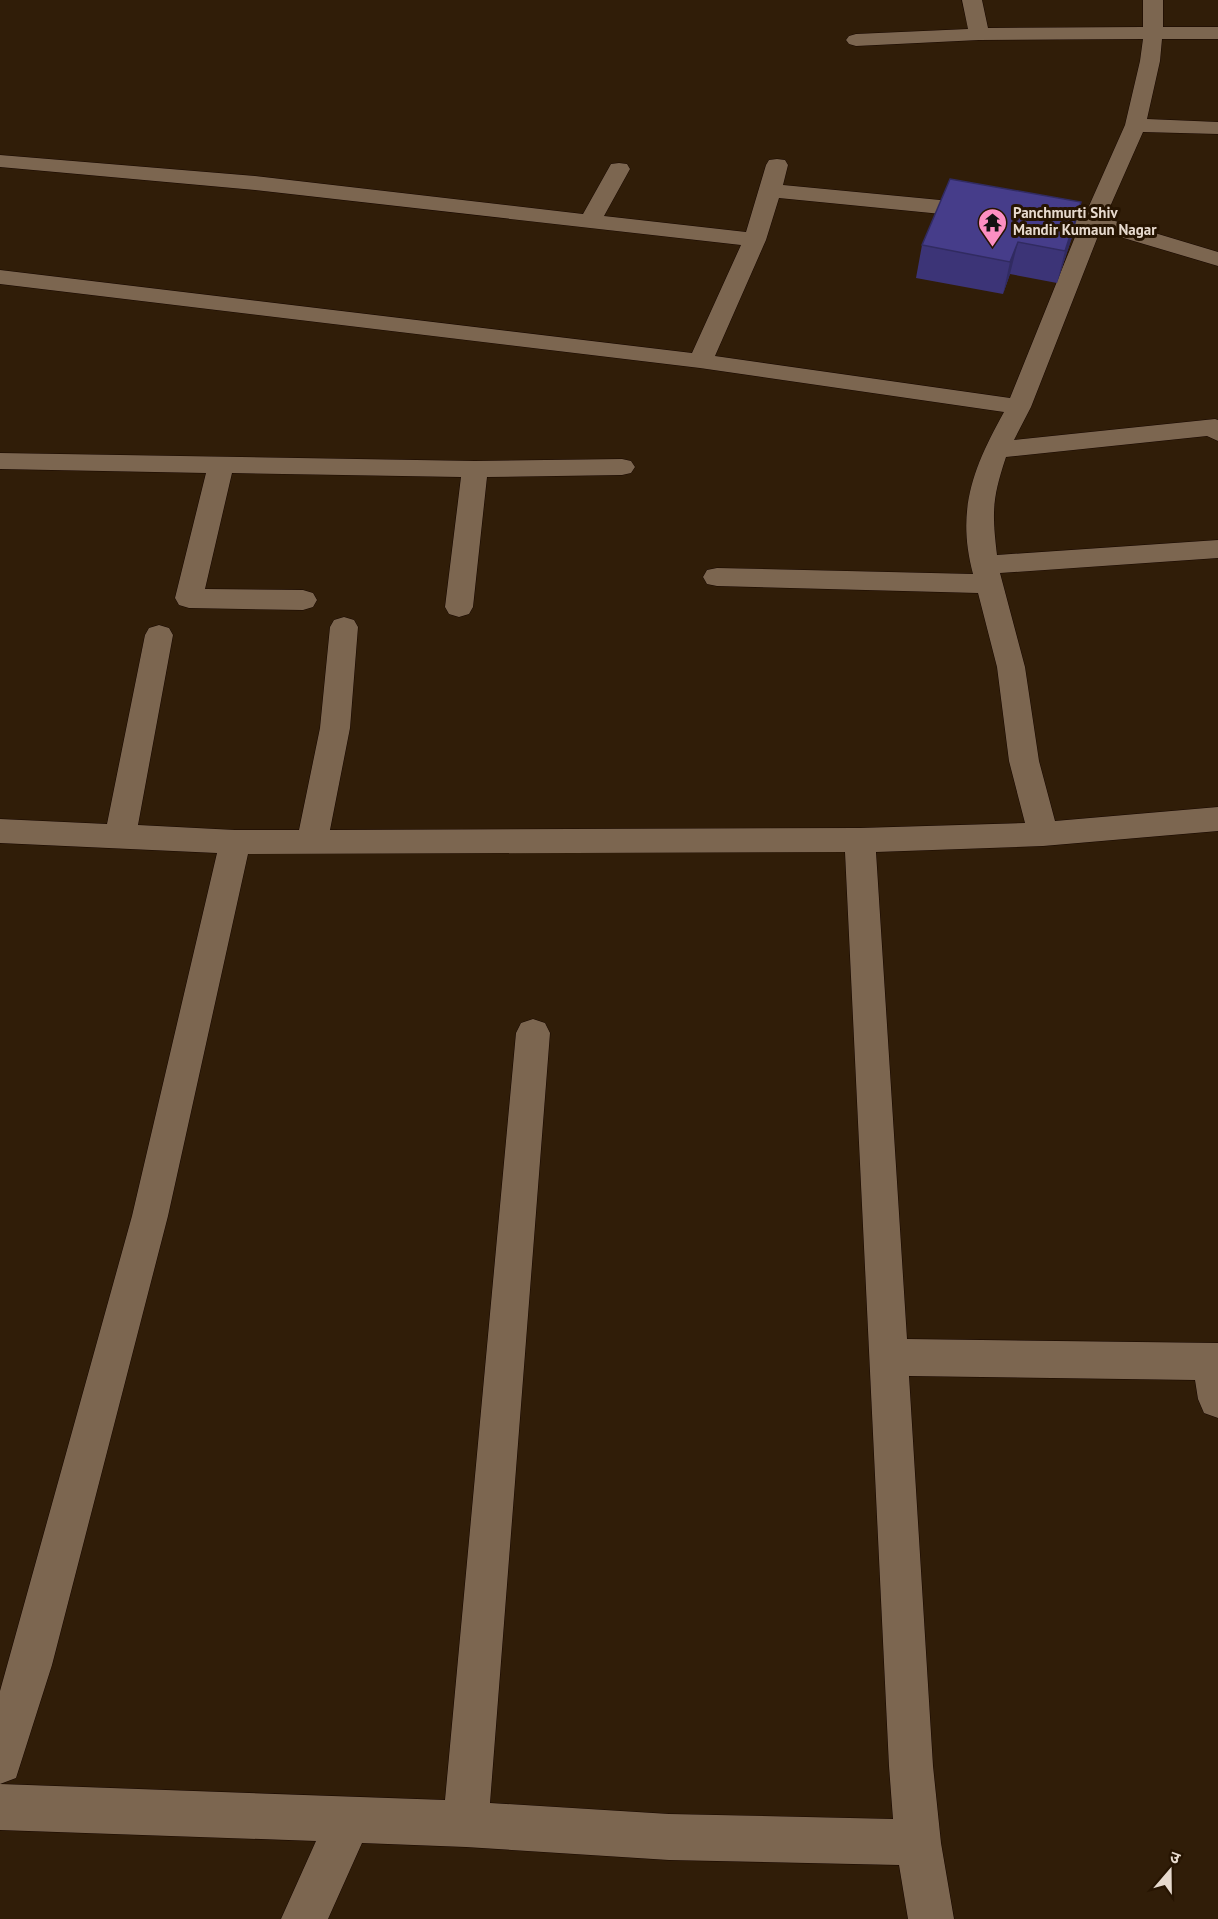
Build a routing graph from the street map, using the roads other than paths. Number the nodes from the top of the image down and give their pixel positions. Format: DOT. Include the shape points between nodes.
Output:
graph roads {
  1 [pos="972,0"];
  2 [pos="1153,0"];
  3 [pos="1153,33"];
  4 [pos="1218,33"];
  5 [pos="979,34"];
  6 [pos="856,40"];
  7 [pos="1135,125"];
  8 [pos="1218,128"];
  9 [pos="0,161"];
  10 [pos="777,165"];
  11 [pos="619,169"];
  12 [pos="772,191"];
  13 [pos="998,212"];
  14 [pos="1046,217"];
  15 [pos="1093,221"];
  16 [pos="590,222"];
  17 [pos="754,240"];
  18 [pos="1218,259"];
  19 [pos="0,277"];
  20 [pos="700,361"];
  21 [pos="1019,407"];
  22 [pos="1217,429"];
  23 [pos="996,450"];
  24 [pos="0,461"];
  25 [pos="221,463"];
  26 [pos="622,467"];
  27 [pos="475,469"];
  28 [pos="1218,549"];
  29 [pos="987,575"];
  30 [pos="717,577"];
  31 [pos="303,600"];
  32 [pos="459,607"];
  33 [pos="344,627"];
  34 [pos="159,635"];
  35 [pos="1218,819"];
  36 [pos="0,831"];
  37 [pos="1043,834"];
  38 [pos="120,837"];
  39 [pos="860,840"];
  40 [pos="235,842"];
  41 [pos="312,842"];
  42 [pos="533,1033"];
  43 [pos="888,1358"];
  44 [pos="1215,1362"];
  45 [pos="1218,1399"];
  46 [pos="15,1665"];
  47 [pos="0,1762"];
  48 [pos="0,1806"];
  49 [pos="349,1821"];
  50 [pos="466,1824"];
  51 [pos="918,1843"];
  52 [pos="304,1919"];
  53 [pos="931,1919"];
  1 -- 5 [label="street"];
  2 -- 3 [label="street"];
  3 -- 4 [label="street"];
  3 -- 5 [label="street"];
  3 -- 7 [label="street"];
  5 -- 6 [label="street"];
  7 -- 8 [label="street"];
  7 -- 15 [label="street"];
  9 -- 16 [label="street" via="255,183"];
  10 -- 12 [label="street"];
  11 -- 16 [label="street"];
  12 -- 13 [label="street"];
  12 -- 17 [label="street"];
  14 -- 15 [label="street"];
  15 -- 18 [label="street"];
  15 -- 21 [label="street"];
  16 -- 17 [label="street"];
  17 -- 20 [label="street"];
  19 -- 20 [label="street"];
  20 -- 21 [label="street"];
  21 -- 23 [label="street"];
  22 -- 23 [label="street"];
  23 -- 29 [label="street" via="982,490 979,513"];
  24 -- 25 [label="street"];
  25 -- 27 [label="street"];
  25 -- 31 [label="street" via="189,598"];
  26 -- 27 [label="street"];
  27 -- 32 [label="street"];
  28 -- 29 [label="street"];
  29 -- 30 [label="street"];
  29 -- 37 [label="street" via="1011,667 1024,760"];
  33 -- 41 [label="street" via="335,728"];
  34 -- 38 [label="street"];
  35 -- 37 [label="street"];
  36 -- 38 [label="street"];
  37 -- 39 [label="street"];
  38 -- 40 [label="street"];
  39 -- 41 [label="street"];
  39 -- 43 [label="street"];
  40 -- 41 [label="street"];
  40 -- 46 [label="street" via="150,1216"];
  42 -- 50 [label="street"];
  43 -- 44 [label="street"];
  43 -- 51 [label="street"];
  44 -- 45 [label="street"];
  46 -- 47 [label="street"];
  48 -- 49 [label="street"];
  49 -- 50 [label="street"];
  49 -- 52 [label="street"];
  50 -- 51 [label="street" via="669,1837"];
  51 -- 53 [label="street"];
}
